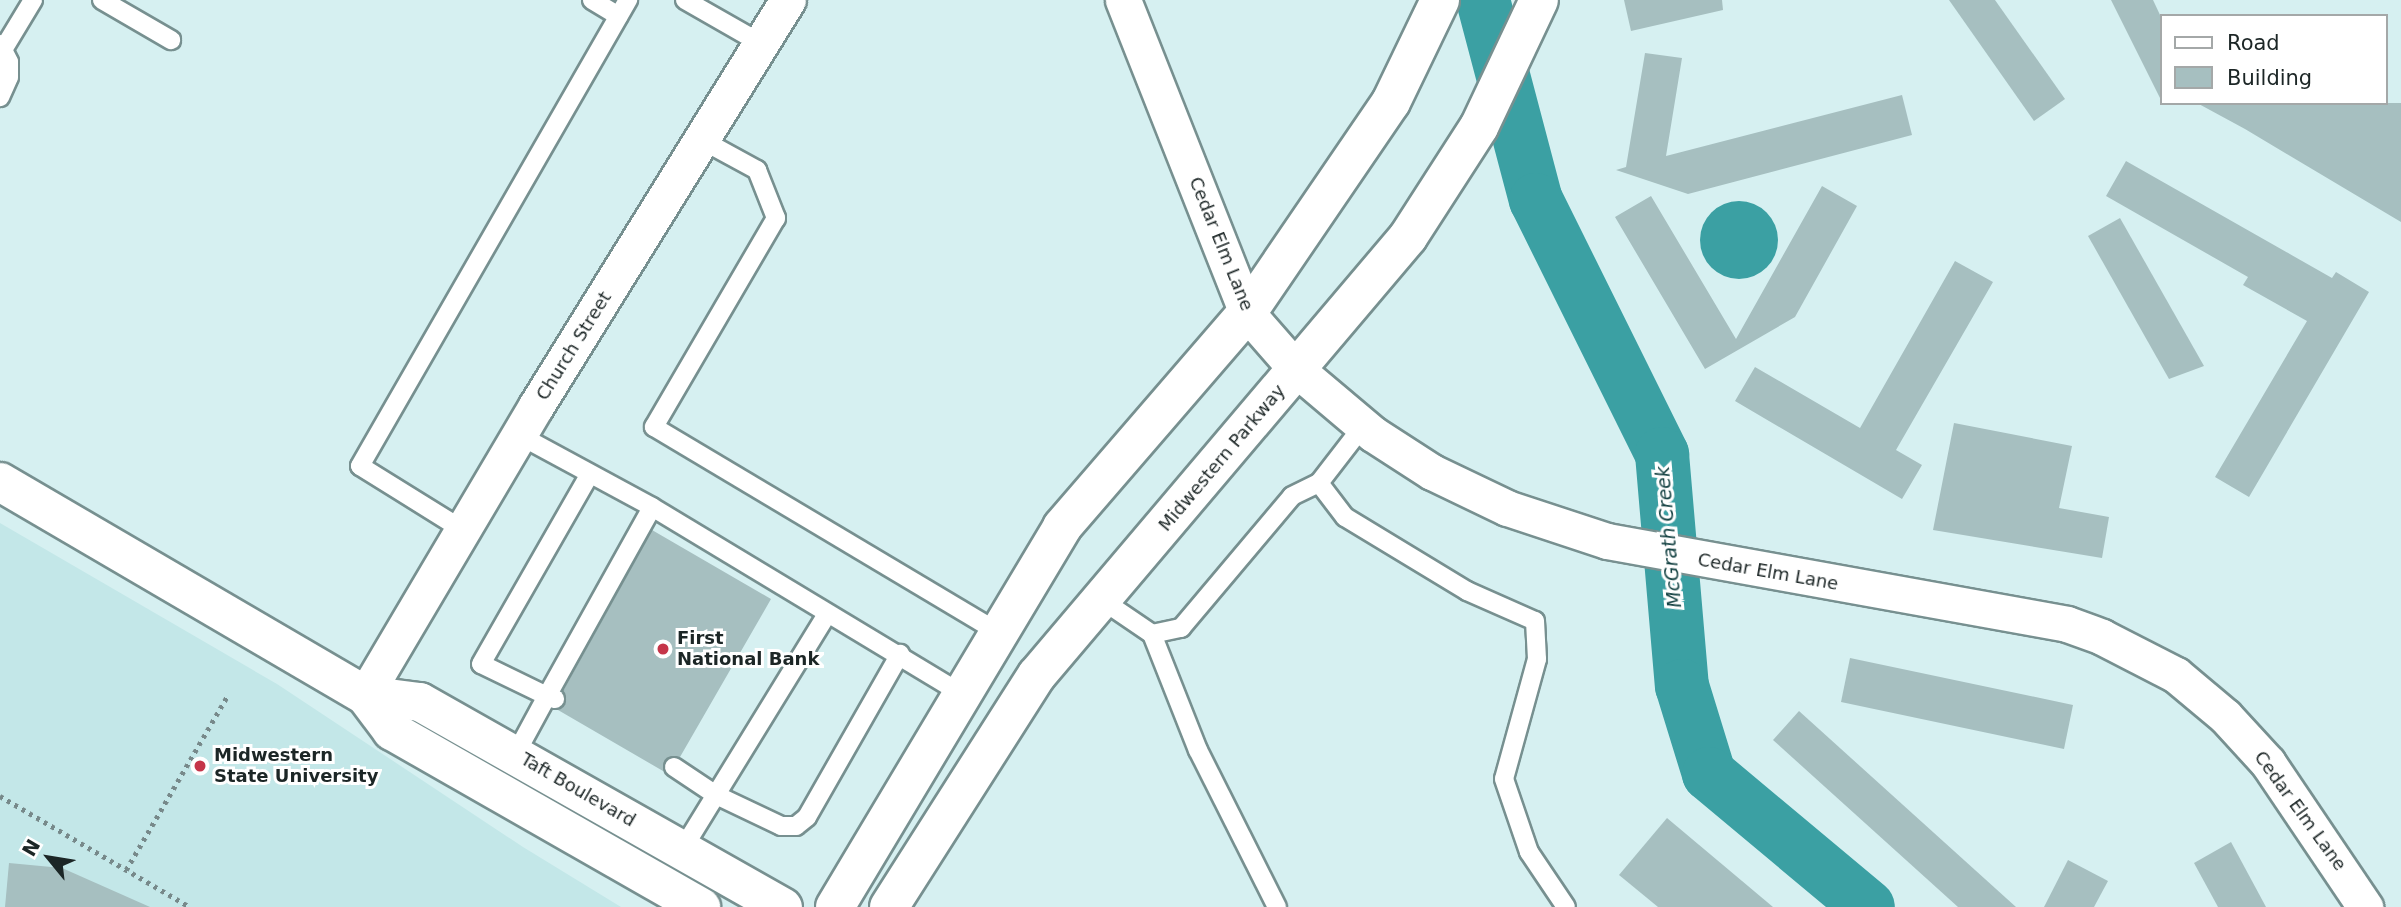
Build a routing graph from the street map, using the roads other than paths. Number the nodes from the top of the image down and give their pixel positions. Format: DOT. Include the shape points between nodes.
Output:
graph roads {
  1 [pos="33,0"];
  2 [pos="102,0"];
  3 [pos="592,0"];
  4 [pos="685,0"];
  5 [pos="788,0"];
  6 [pos="1123,0"];
  7 [pos="1539,0"];
  8 [pos="1437,7"];
  9 [pos="624,8"];
  10 [pos="172,40"];
  11 [pos="762,44"];
  12 [pos="2,46"];
  13 [pos="0,97"];
  14 [pos="702,140"];
  15 [pos="1247,313"];
  16 [pos="1297,369"];
  17 [pos="1363,426"];
  18 [pos="519,435"];
  19 [pos="590,474"];
  20 [pos="0,482"];
  21 [pos="1319,483"];
  22 [pos="652,507"];
  23 [pos="463,530"];
  24 [pos="1102,600"];
  25 [pos="827,614"];
  26 [pos="1001,634"];
  27 [pos="1152,634"];
  28 [pos="900,654"];
  29 [pos="365,695"];
  30 [pos="964,695"];
  31 [pos="551,697"];
  32 [pos="515,755"];
  33 [pos="436,756"];
  34 [pos="674,767"];
  35 [pos="716,795"];
  36 [pos="682,850"];
  37 [pos="650,907"];
  38 [pos="701,907"];
  39 [pos="783,907"];
  40 [pos="835,907"];
  41 [pos="889,907"];
  42 [pos="1277,907"];
  43 [pos="1566,907"];
  44 [pos="2365,907"];
  1 -- 12 [label="lane"];
  2 -- 10 [label="lane"];
  3 -- 9 [label="lane"];
  4 -- 11 [label="lane"];
  5 -- 11 [label="street, Church Street"];
  6 -- 15 [label="street, Cedar Elm Lane"];
  7 -- 16 [label="main road, Midwestern Parkway" via="1479,127 1408,237"];
  8 -- 15 [label="main road" via="1391,102"];
  9 -- 23 [label="lane" via="360,466"];
  11 -- 14 [label="street, Church Street"];
  12 -- 13 [label="lane" via="9,77"];
  14 -- 18 [label="street, Church Street"];
  14 -- 26 [label="lane" via="757,170 776,218 653,427"];
  15 -- 16 [label="street, Cedar Elm Lane"];
  15 -- 26 [label="main road" via="1062,527"];
  16 -- 17 [label="street, Cedar Elm Lane"];
  16 -- 24 [label="main road, Midwestern Parkway"];
  17 -- 21 [label="lane"];
  17 -- 44 [label="street, Cedar Elm Lane" via="1432,472 1507,508 1641,548 2067,624 2102,637 2176,675 2225,716 2268,763"];
  18 -- 19 [label="lane"];
  18 -- 23 [label="street, Church Street"];
  19 -- 22 [label="lane"];
  19 -- 31 [label="lane" via="481,664"];
  20 -- 29 [label="main road, Taft Boulevard"];
  21 -- 27 [label="lane" via="1292,496 1181,628"];
  21 -- 43 [label="lane" via="1345,517 1467,591 1535,621 1537,659 1504,779 1529,852"];
  22 -- 25 [label="lane"];
  22 -- 31 [label="lane"];
  23 -- 29 [label="street, Church Street"];
  24 -- 27 [label="lane"];
  24 -- 41 [label="main road, Midwestern Parkway" via="1037,676"];
  25 -- 28 [label="lane"];
  25 -- 35 [label="lane"];
  26 -- 30 [label="main road"];
  27 -- 42 [label="lane" via="1198,751"];
  28 -- 30 [label="lane"];
  28 -- 35 [label="lane" via="807,817 796,826 781,826"];
  29 -- 32 [label="main road, Taft Boulevard" via="420,702"];
  29 -- 33 [label="main road, Taft Boulevard" via="392,731"];
  30 -- 40 [label="main road"];
  31 -- 32 [label="lane"];
  32 -- 36 [label="main road, Taft Boulevard"];
  33 -- 37 [label="main road"];
  33 -- 38 [label="main road, Taft Boulevard"];
  34 -- 35 [label="lane"];
  35 -- 36 [label="lane"];
  36 -- 39 [label="main road, Taft Boulevard"];
}
